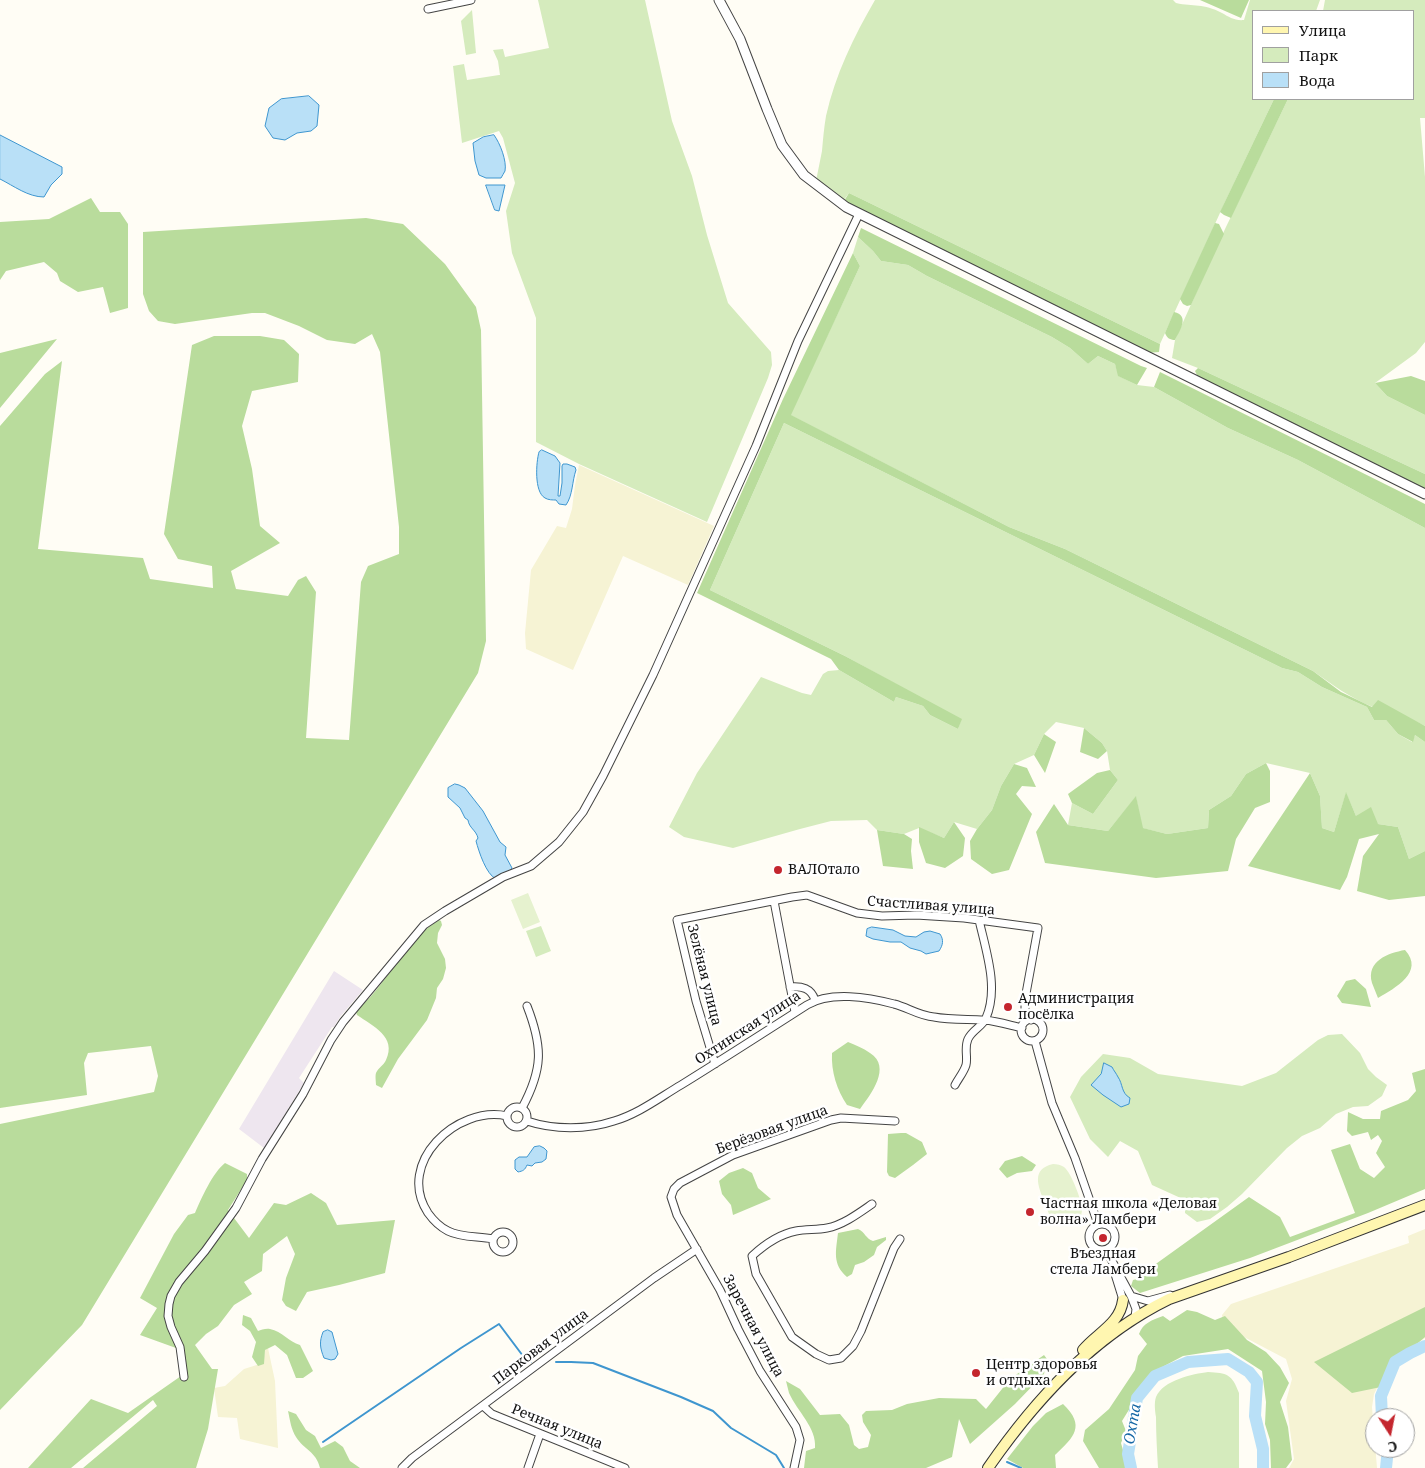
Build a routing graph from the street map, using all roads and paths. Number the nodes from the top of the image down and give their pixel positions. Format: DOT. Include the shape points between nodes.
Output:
graph roads {
  1 [pos="469,0"];
  2 [pos="718,0"];
  3 [pos="428,9"];
  4 [pos="859,214"];
  5 [pos="1425,494"];
  6 [pos="774,901"];
  7 [pos="677,920"];
  8 [pos="979,920"];
  9 [pos="790,987"];
  10 [pos="815,1000"];
  11 [pos="527,1006"];
  12 [pos="795,1012"];
  13 [pos="985,1020"];
  14 [pos="1031,1020"];
  15 [pos="1022,1028"];
  16 [pos="1035,1041"];
  17 [pos="715,1064"];
  18 [pos="955,1085"];
  19 [pos="522,1108"];
  20 [pos="507,1116"];
  21 [pos="527,1120"];
  22 [pos="895,1121"];
  23 [pos="671,1197"];
  24 [pos="872,1204"];
  25 [pos="1425,1204"];
  26 [pos="1098,1224"];
  27 [pos="493,1239"];
  28 [pos="900,1239"];
  29 [pos="697,1249"];
  30 [pos="1108,1253"];
  31 [pos="1181,1295"];
  32 [pos="1127,1298"];
  33 [pos="1135,1317"];
  34 [pos="1075,1364"];
  35 [pos="184,1377"];
  36 [pos="483,1406"];
  37 [pos="540,1434"];
  38 [pos="402,1468"];
  39 [pos="528,1468"];
  40 [pos="625,1468"];
  41 [pos="794,1468"];
  42 [pos="988,1468"];
  1 -- 3 [label="street"];
  2 -- 4 [label="street" via="740,39 782,145 804,176"];
  4 -- 5 [label="street"];
  4 -- 35 [label="street" via="798,341 756,446 653,675 583,812 560,842 531,866 503,877 424,925 343,1022 236,1208 171,1296 168,1316 180,1347"];
  6 -- 7 [label="street, Счастливая улица"];
  6 -- 8 [label="street, Счастливая улица" via="808,895 857,913"];
  6 -- 9 [label="street"];
  7 -- 17 [label="street, Зелёная улица" via="696,1002"];
  8 -- 13 [label="street" via="991,978 991,999"];
  8 -- 14 [label="street, Счастливая улица" via="1038,928 1024,999 1025,1015"];
  9 -- 10 [label="street" via="808,989"];
  9 -- 12 [label="street"];
  10 -- 12 [label="street, Охтинская улица"];
  10 -- 13 [label="street, Охтинская улица" via="864,998 895,1004 929,1017"];
  11 -- 19 [label="street" via="539,1042 535,1079"];
  12 -- 17 [label="street, Охтинская улица"];
  13 -- 15 [label="street, Охтинская улица"];
  13 -- 18 [label="street" via="968,1039 966,1065"];
  14 -- 15 [label="street"];
  14 -- 16 [label="street" via="1036,1020 1043,1027 1041,1037"];
  15 -- 16 [label="street" via="1026,1040"];
  16 -- 26 [label="street" via="1052,1103"];
  17 -- 21 [label="street, Охтинская улица" via="634,1114 614,1121 575,1128"];
  19 -- 20 [label="street, Охтинская улица" via="512,1109"];
  19 -- 21 [label="street"];
  20 -- 21 [label="street, Охтинская улица" via="513,1127 523,1126"];
  20 -- 27 [label="street, Охтинская улица" via="482,1116 450,1130 425,1156 419,1182 424,1207 440,1225 469,1237"];
  22 -- 23 [label="street, Берёзовая улица" via="830,1120 733,1155 680,1183"];
  23 -- 29 [label="street, Заречная улица" via="676,1215"];
  24 -- 28 [label="street" via="840,1224 779,1238 752,1256 756,1274 792,1337 829,1360 841,1358 861,1331"];
  25 -- 31 [label="main road"];
  26 -- 30 [label="street" via="1106,1224 1115,1234"];
  26 -- 30 [label="street" via="1089,1233 1089,1240 1091,1245"];
  29 -- 36 [label="street, Парковая улица"];
  29 -- 41 [label="street, Заречная улица" via="760,1371 796,1427 800,1440"];
  30 -- 32 [label="street"];
  31 -- 32 [label="street" via="1148,1300"];
  31 -- 33 [label="main road"];
  32 -- 33 [label="main road" via="1128,1313"];
  32 -- 34 [label="main road" via="1118,1317 1085,1348"];
  33 -- 34 [label="main road"];
  34 -- 42 [label="main road" via="1044,1395"];
  36 -- 37 [label="street, Речная улица" via="492,1414"];
  36 -- 38 [label="street, Парковая улица"];
  37 -- 39 [label="street"];
  37 -- 40 [label="street, Речная улица"];
}
